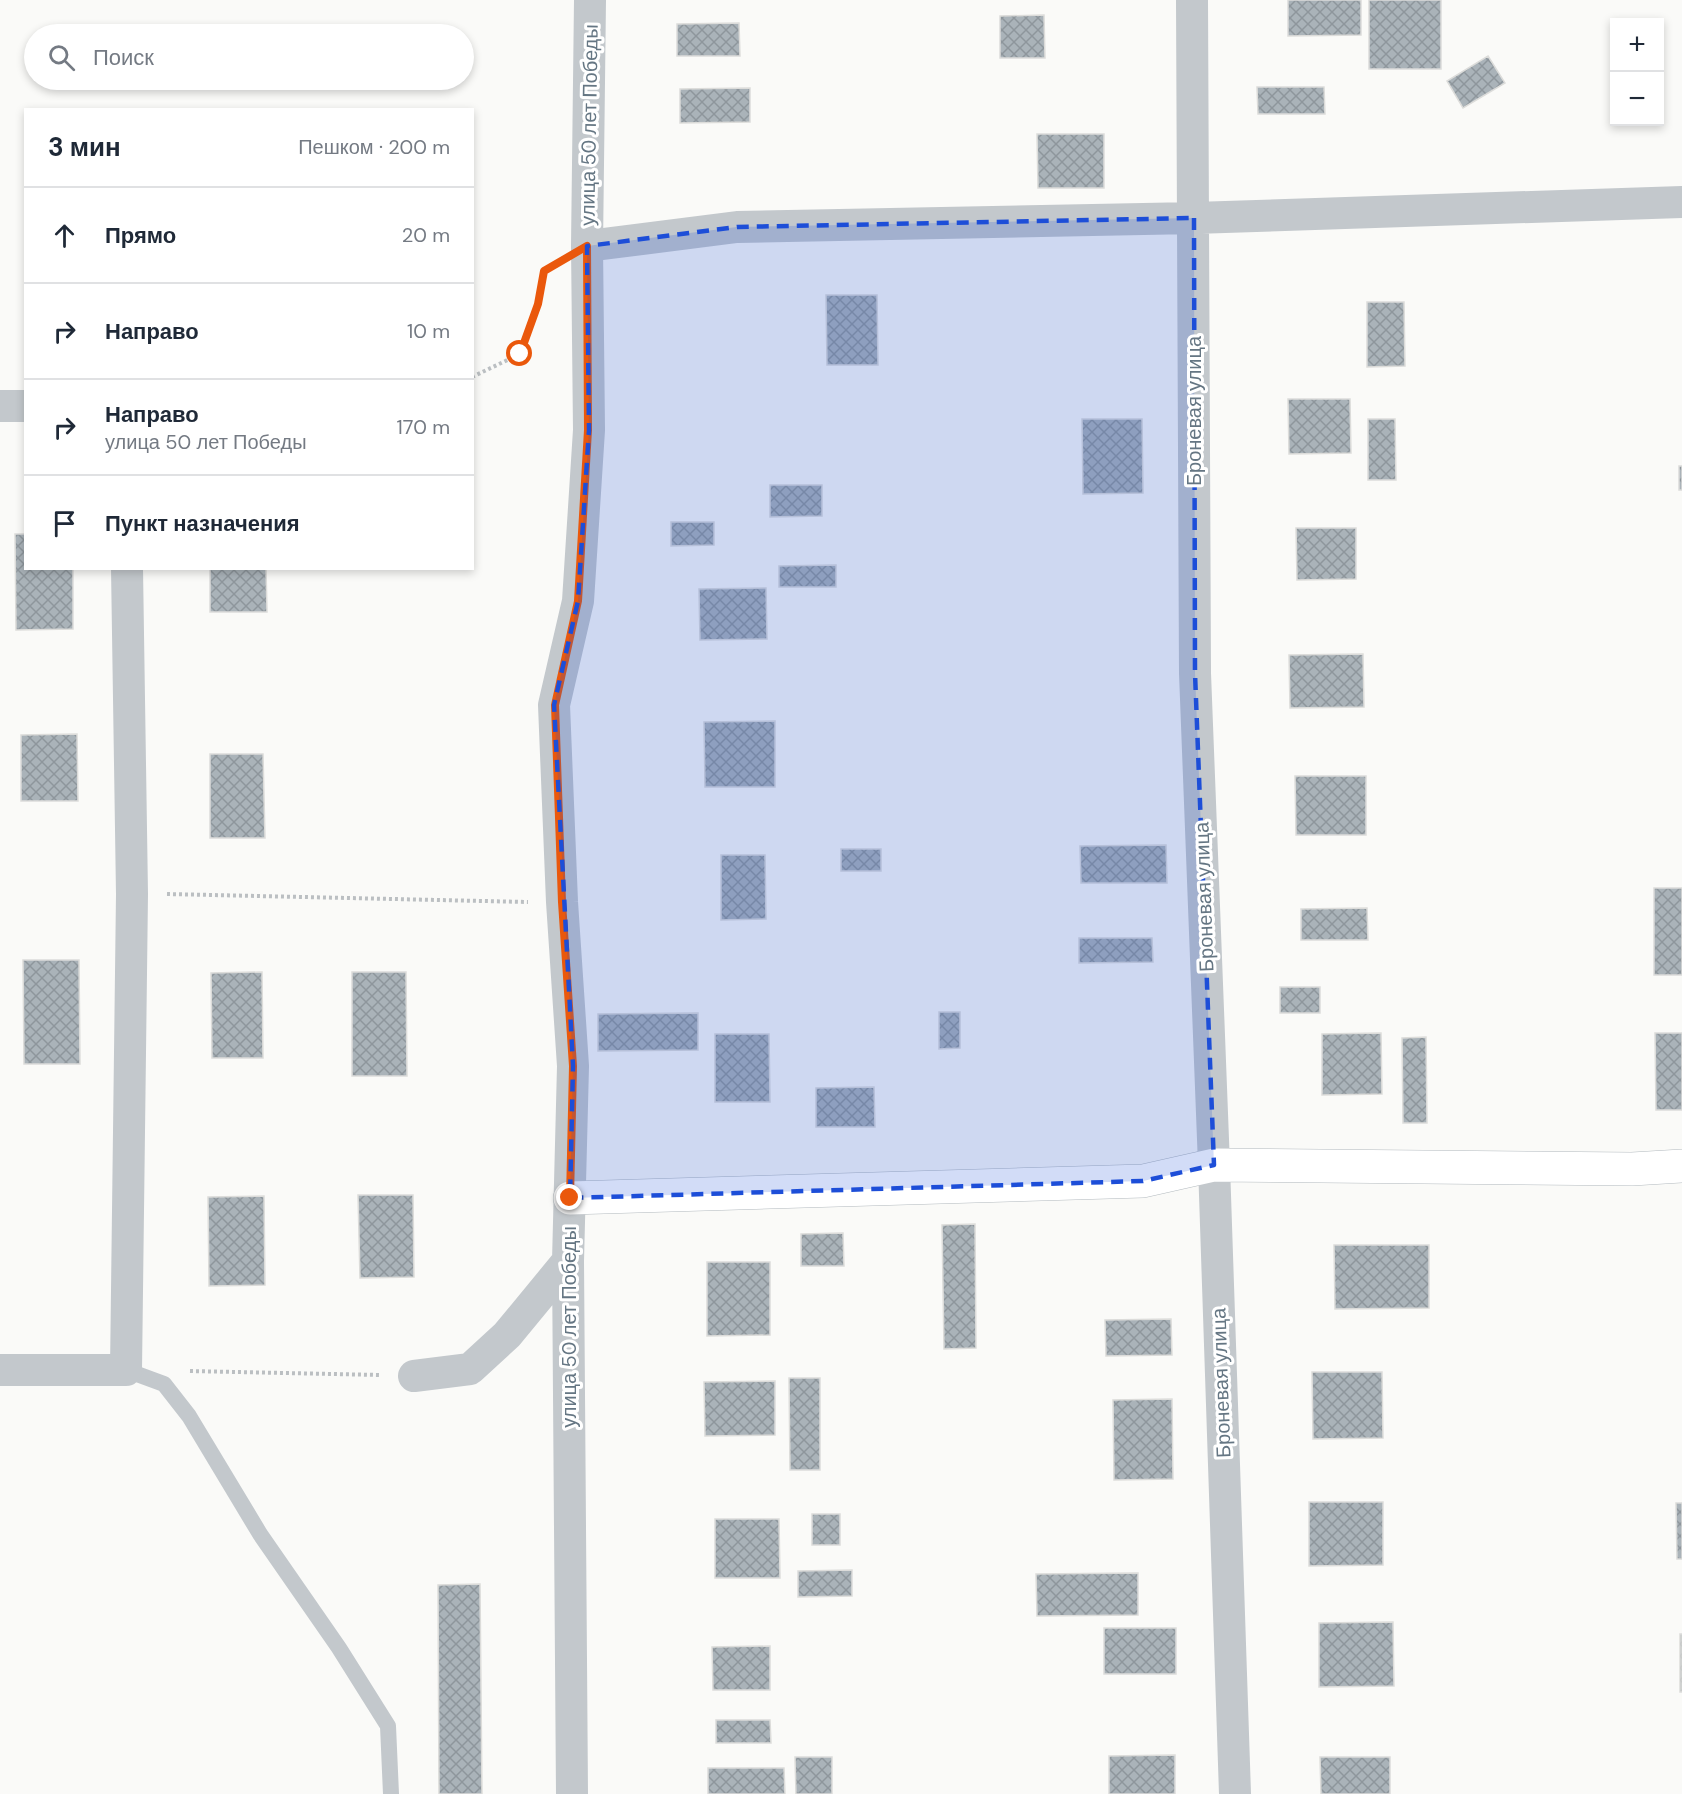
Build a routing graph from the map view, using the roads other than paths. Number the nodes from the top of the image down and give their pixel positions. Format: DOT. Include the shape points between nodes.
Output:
graph roads {
  1 [pos="590,0"];
  2 [pos="1192,0"];
  3 [pos="1682,202"];
  4 [pos="1194,218"];
  5 [pos="587,246"];
  6 [pos="0,406"];
  7 [pos="24,406"];
  8 [pos="127,570"];
  9 [pos="1215,1165"];
  10 [pos="1682,1166"];
  11 [pos="570,1198"];
  12 [pos="567,1261"];
  13 [pos="0,1370"];
  14 [pos="126,1370"];
  15 [pos="414,1376"];
  16 [pos="391,1794"];
  17 [pos="572,1794"];
  18 [pos="1235,1794"];
  1 -- 5 [label="street, улица 50 лет Победы"];
  2 -- 4 [label="street, Броневая улица"];
  3 -- 4 [label="street"];
  4 -- 5 [label="street" via="737,227"];
  4 -- 9 [label="street, Броневая улица" via="1195,673"];
  5 -- 11 [label="street, улица 50 лет Победы" via="588,430 578,601 555,705 573,1066"];
  6 -- 7 [label="street"];
  8 -- 14 [label="street" via="132,894"];
  9 -- 10 [label="street" via="1620,1169"];
  9 -- 11 [label="street" via="1143,1181"];
  9 -- 18 [label="street, Броневая улица"];
  11 -- 12 [label="street, улица 50 лет Победы"];
  12 -- 15 [label="street" via="507,1335 470,1369"];
  12 -- 17 [label="street, улица 50 лет Победы"];
  13 -- 14 [label="street"];
  14 -- 16 [label="lane" via="164,1384 189,1416 260,1534 382,1716 388,1726"];
}
